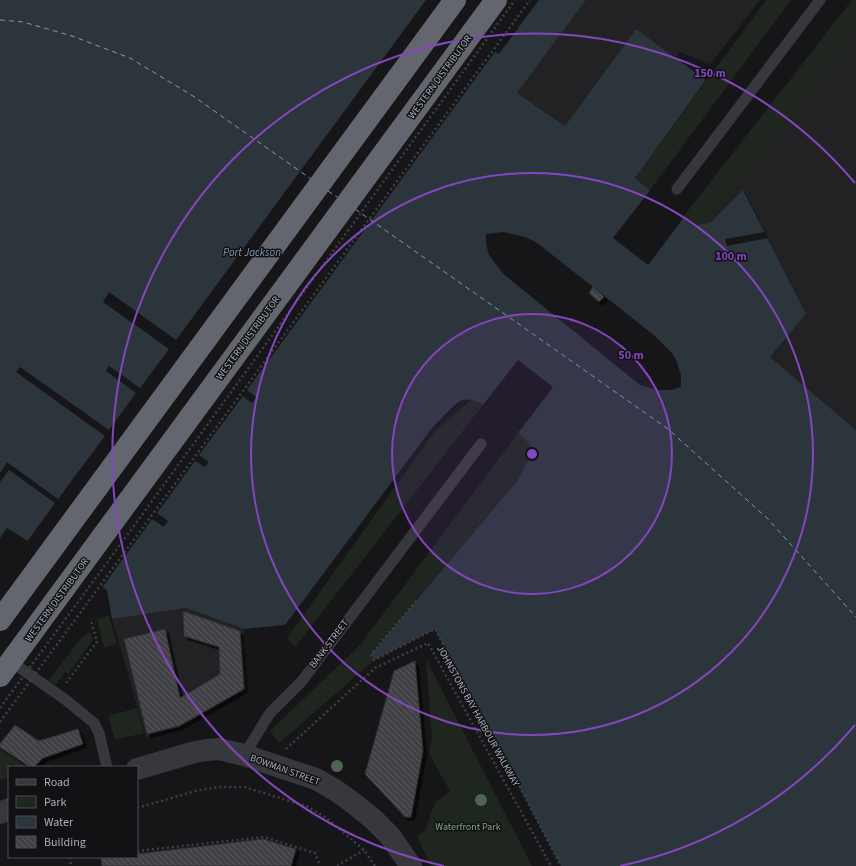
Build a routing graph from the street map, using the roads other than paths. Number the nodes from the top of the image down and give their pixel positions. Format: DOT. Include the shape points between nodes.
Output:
graph roads {
  1 [pos="455,0"];
  2 [pos="496,0"];
  3 [pos="820,0"];
  4 [pos="677,189"];
  5 [pos="481,444"];
  6 [pos="0,620"];
  7 [pos="8,670"];
  8 [pos="244,755"];
  9 [pos="107,766"];
  10 [pos="138,770"];
  11 [pos="411,866"];
  1 -- 6 [label="highway"];
  2 -- 7 [label="highway, WESTERN DISTRIBUTOR"];
  3 -- 4 [label="lane"];
  5 -- 8 [label="lane, BANK STREET" via="302,681 270,713"];
  7 -- 9 [label="lane" via="58,694 94,723"];
  8 -- 10 [label="street" via="220,749 207,750"];
  8 -- 11 [label="street, BOWMAN STREET" via="316,779 335,790 373,819 390,836"];
}
